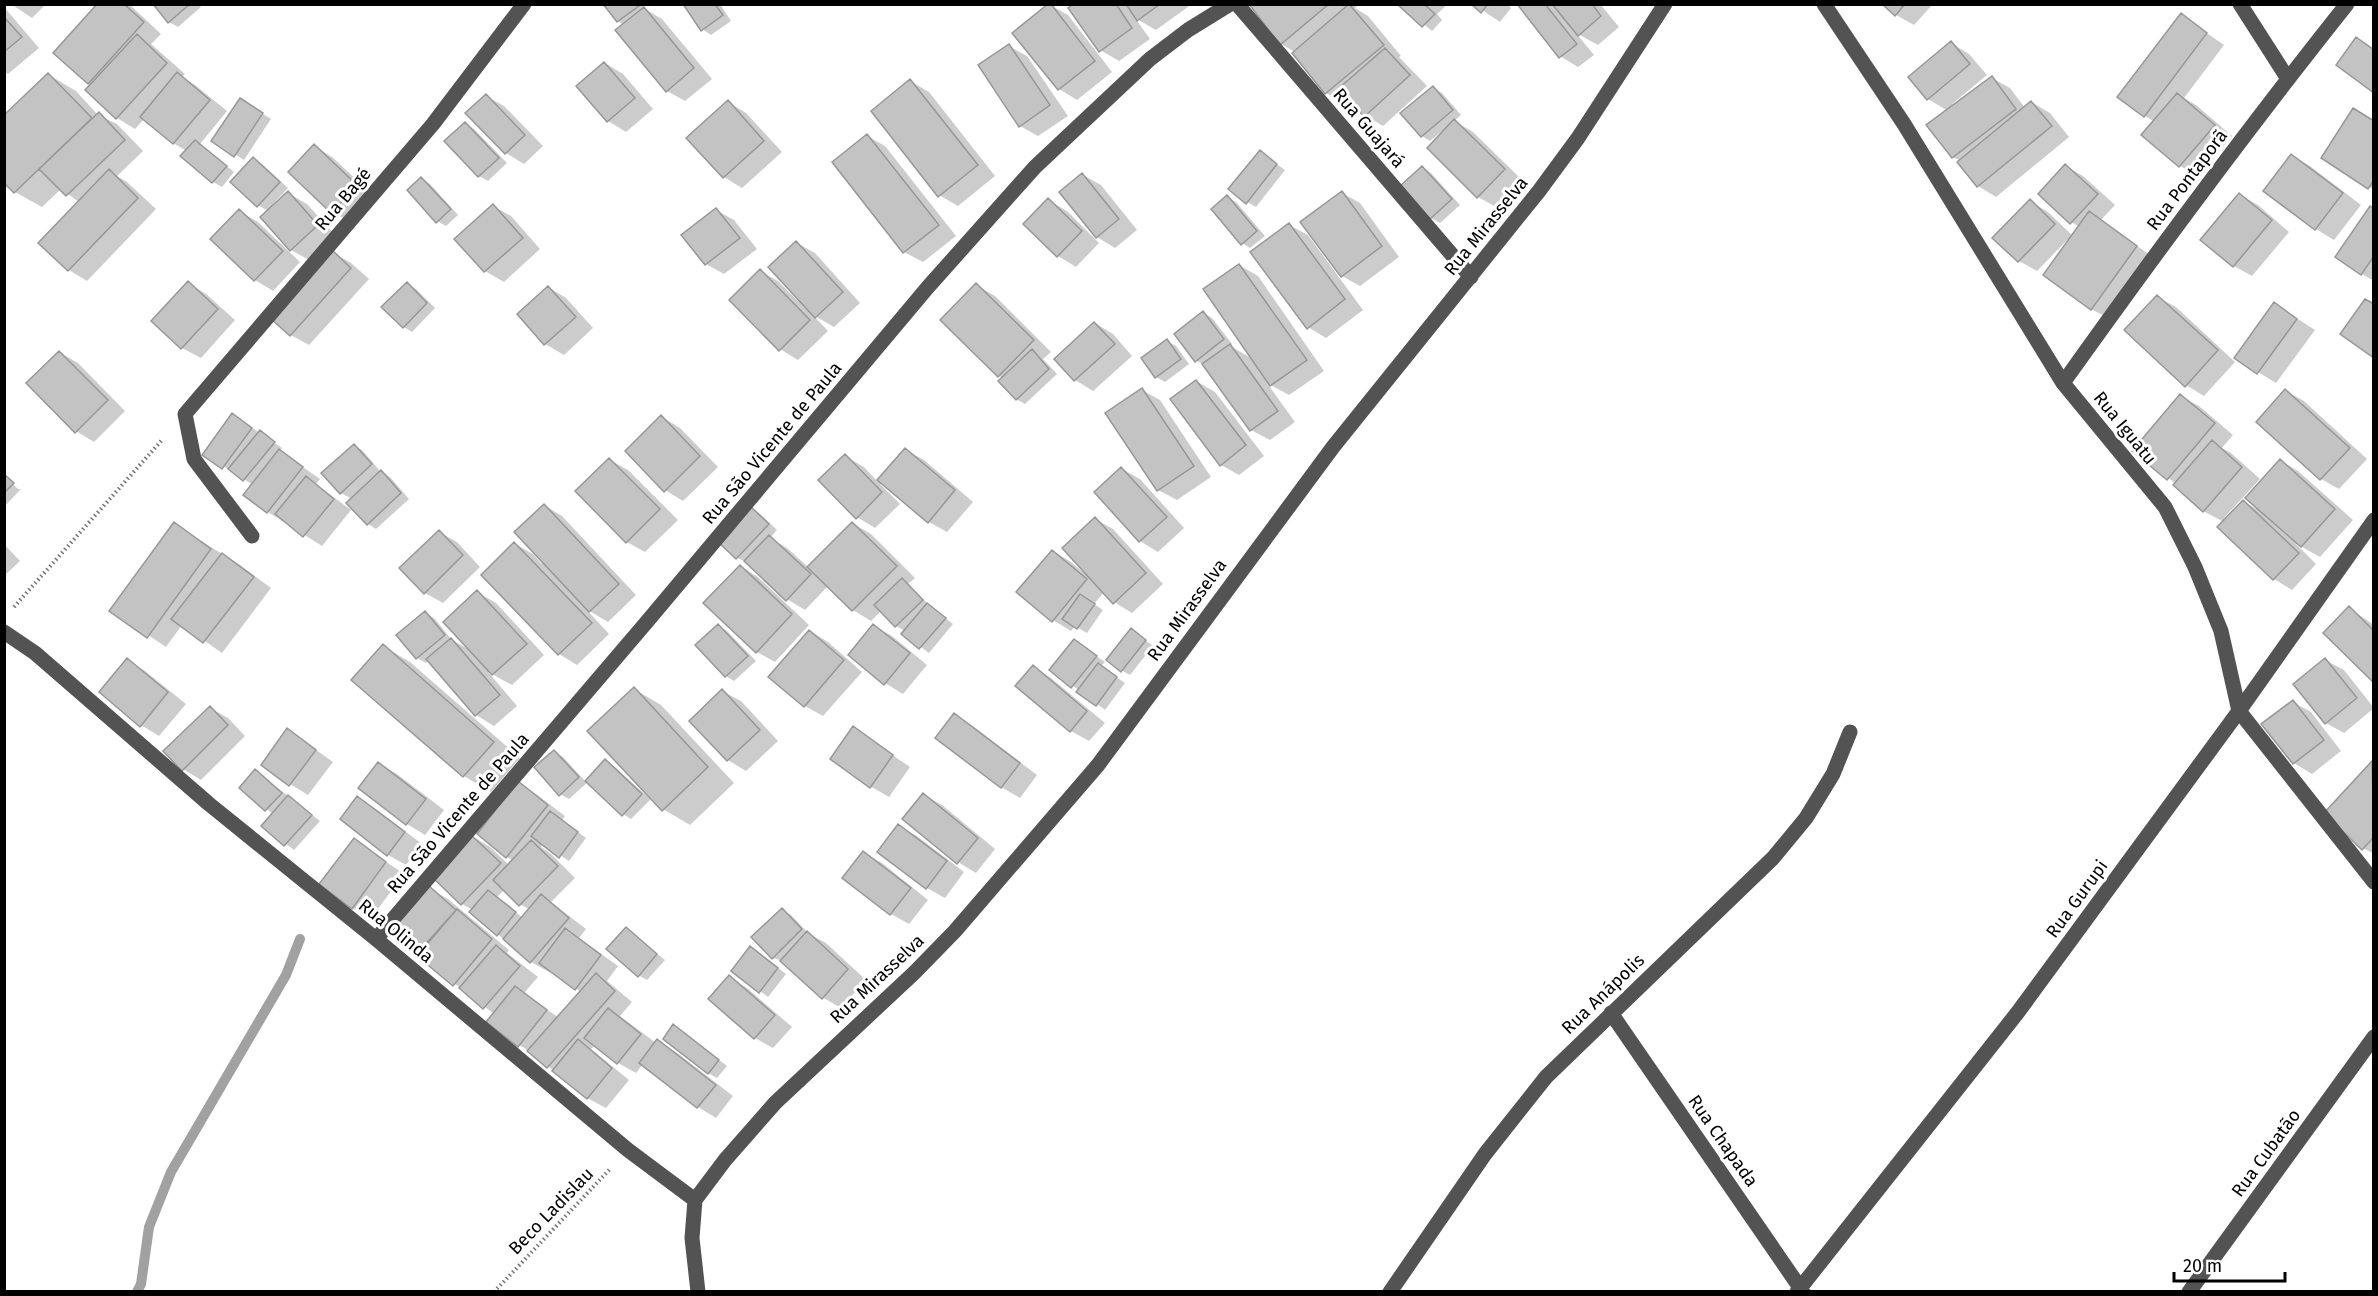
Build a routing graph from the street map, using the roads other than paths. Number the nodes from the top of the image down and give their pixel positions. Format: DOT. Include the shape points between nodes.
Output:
graph roads {
  1 [pos="524,4"];
  2 [pos="1230,4"];
  3 [pos="1238,4"];
  4 [pos="1665,4"];
  5 [pos="1824,4"];
  6 [pos="2240,4"];
  7 [pos="2348,4"];
  8 [pos="2288,79"];
  9 [pos="1471,277"];
  10 [pos="2063,383"];
  11 [pos="2373,520"];
  12 [pos="252,536"];
  13 [pos="4,632"];
  14 [pos="2239,711"];
  15 [pos="1850,732"];
  16 [pos="2373,882"];
  17 [pos="376,939"];
  18 [pos="1611,1013"];
  19 [pos="2373,1037"];
  20 [pos="695,1200"];
  21 [pos="1800,1290"];
  22 [pos="699,1292"];
  23 [pos="1390,1292"];
  24 [pos="2189,1292"];
  1 -- 12 [label="street, Rua Bagé" via="433,124 185,414 194,459"];
  2 -- 17 [label="street, Rua São Vicente de Paula" via="1150,59 1035,167 928,287"];
  3 -- 9 [label="street, Rua Guajará"];
  4 -- 9 [label="street, Rua Mirasselva" via="1578,138"];
  5 -- 10 [label="street, Rua Iguatu" via="1904,124"];
  6 -- 8 [label="street"];
  7 -- 8 [label="street, Rua Pontaporã"];
  8 -- 10 [label="street, Rua Pontaporã"];
  9 -- 20 [label="street, Rua Mirasselva" via="1287,507 1098,765 955,932 775,1103"];
  10 -- 14 [label="street, Rua Iguatu" via="2164,507 2195,567 2220,631"];
  11 -- 14 [label="street, Rua Gurupi"];
  13 -- 17 [label="street, Rua Olinda" via="35,653 209,804"];
  14 -- 16 [label="street, Rua Iguatu"];
  14 -- 21 [label="street, Rua Gurupi" via="2018,1012"];
  15 -- 18 [label="street, Rua Anápolis" via="1833,774 1806,818 1773,858"];
  17 -- 20 [label="street, Rua Olinda" via="628,1150"];
  18 -- 21 [label="street, Rua Chapada"];
  18 -- 23 [label="street, Rua Anápolis" via="1540,1085 1485,1154"];
  19 -- 24 [label="street, Rua Cubatão"];
  20 -- 22 [label="street" via="692,1238"];
}
